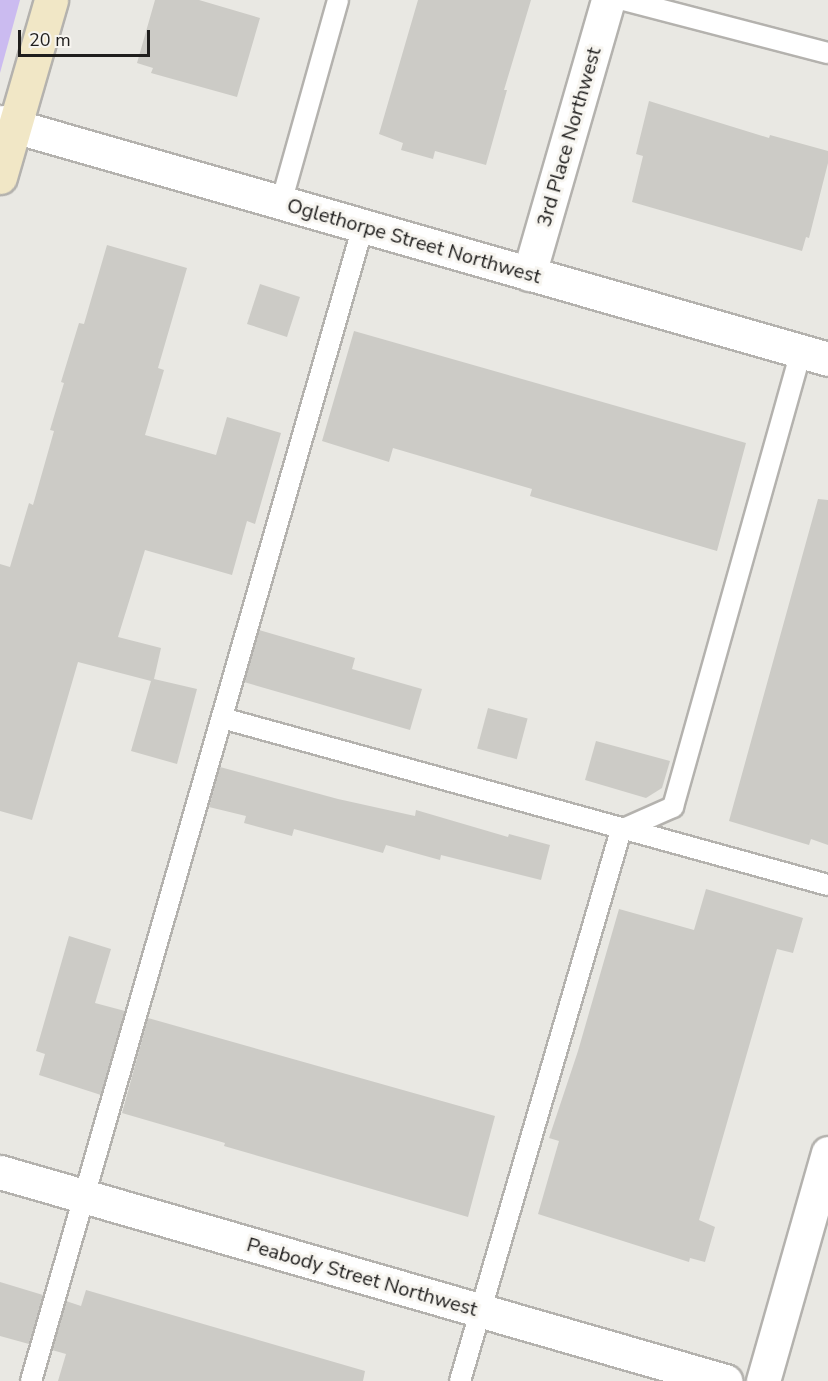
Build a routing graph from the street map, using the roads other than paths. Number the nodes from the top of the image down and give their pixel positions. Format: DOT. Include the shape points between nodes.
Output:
graph roads {
  1 [pos="51,0"];
  2 [pos="338,0"];
  3 [pos="608,0"];
  4 [pos="624,0"];
  5 [pos="828,54"];
  6 [pos="7,124"];
  7 [pos="0,177"];
  8 [pos="281,202"];
  9 [pos="363,226"];
  10 [pos="529,274"];
  11 [pos="814,355"];
  12 [pos="222,718"];
  13 [pos="621,830"];
  14 [pos="828,885"];
  15 [pos="828,1153"];
  16 [pos="0,1172"];
  17 [pos="85,1197"];
  18 [pos="481,1311"];
  19 [pos="31,1381"];
  20 [pos="460,1381"];
  21 [pos="725,1381"];
  22 [pos="763,1381"];
  1 -- 6 [label="street"];
  2 -- 8 [label="lane"];
  3 -- 10 [label="street, 3rd Place Northwest"];
  4 -- 5 [label="lane"];
  6 -- 7 [label="street"];
  6 -- 8 [label="street, Oglethorpe Street Northwest"];
  8 -- 9 [label="street, Oglethorpe Street Northwest"];
  9 -- 10 [label="street, Oglethorpe Street Northwest"];
  9 -- 12 [label="lane"];
  10 -- 11 [label="street, Oglethorpe Street Northwest"];
  11 -- 13 [label="lane" via="673,807"];
  12 -- 13 [label="lane"];
  12 -- 17 [label="lane"];
  13 -- 14 [label="lane"];
  13 -- 18 [label="lane"];
  15 -- 22 [label="street"];
  16 -- 17 [label="street, Peabody Street Northwest"];
  17 -- 18 [label="street, Peabody Street Northwest"];
  17 -- 19 [label="lane"];
  18 -- 20 [label="lane"];
  18 -- 21 [label="street, Peabody Street Northwest"];
}
